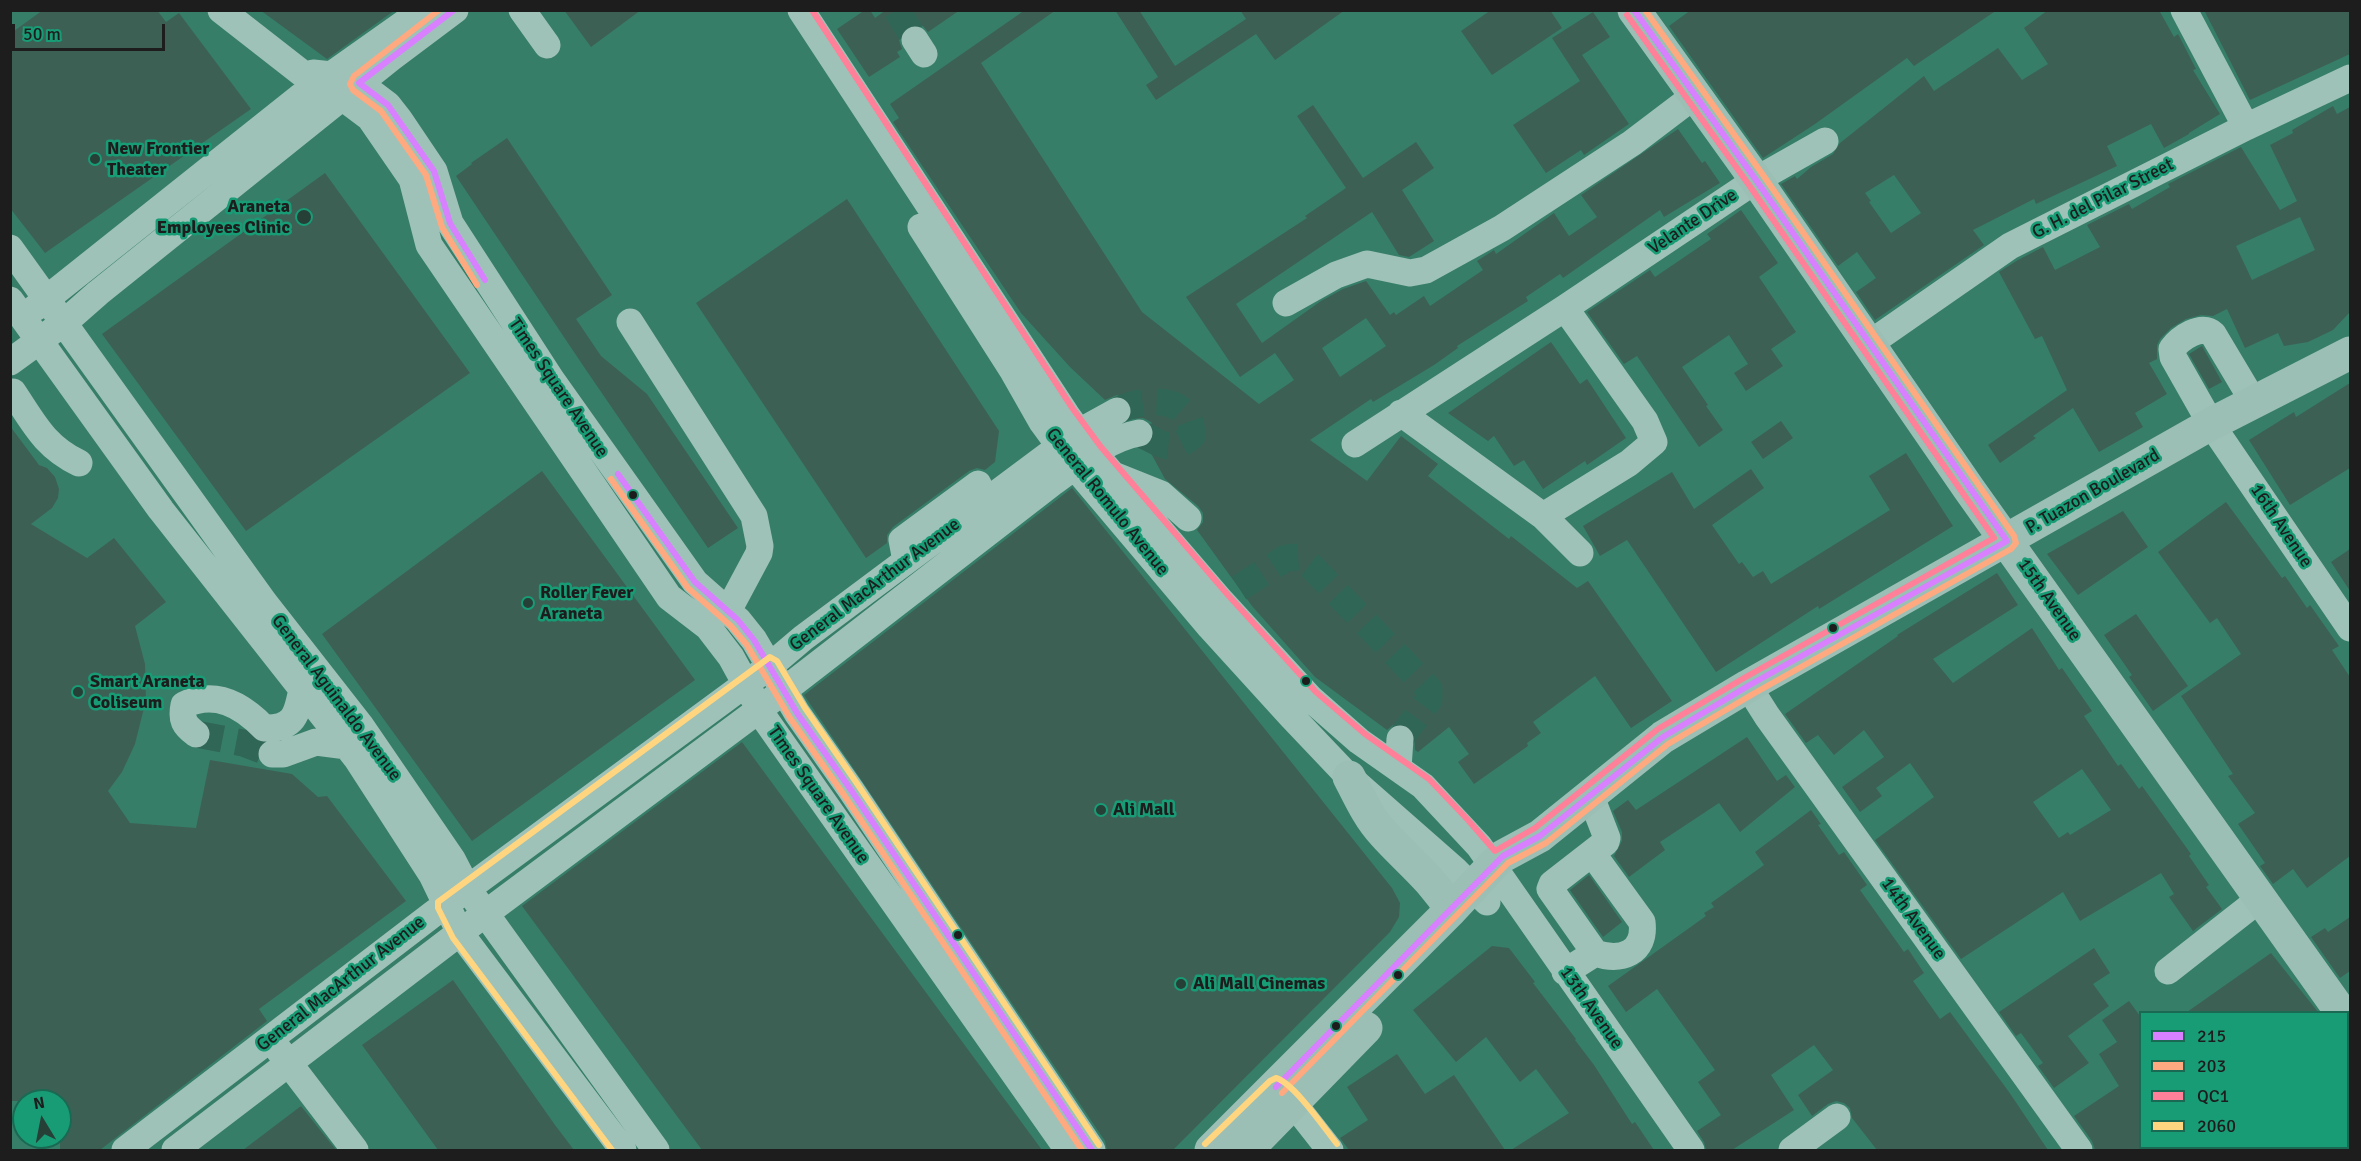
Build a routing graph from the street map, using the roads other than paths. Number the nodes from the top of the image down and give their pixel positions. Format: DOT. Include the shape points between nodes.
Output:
graph roads {
  1 [pos="222,10"];
  2 [pos="423,10"];
  3 [pos="455,10"];
  4 [pos="522,10"];
  5 [pos="783,10"];
  6 [pos="801,10"];
  7 [pos="1634,10"];
  8 [pos="2184,10"];
  9 [pos="548,45"];
  10 [pos="2350,78"];
  11 [pos="330,82"];
  12 [pos="1694,96"];
  13 [pos="2246,127"];
  14 [pos="1825,141"];
  15 [pos="898,155"];
  16 [pos="1756,180"];
  17 [pos="10,248"];
  18 [pos="49,299"];
  19 [pos="1286,303"];
  20 [pos="1565,308"];
  21 [pos="15,315"];
  22 [pos="65,322"];
  23 [pos="630,322"];
  24 [pos="40,341"];
  25 [pos="1869,344"];
  26 [pos="2350,353"];
  27 [pos="10,362"];
  28 [pos="14,392"];
  29 [pos="2253,402"];
  30 [pos="1117,411"];
  31 [pos="1401,413"];
  32 [pos="2211,424"];
  33 [pos="1139,433"];
  34 [pos="1355,444"];
  35 [pos="1077,450"];
  36 [pos="79,463"];
  37 [pos="1115,476"];
  38 [pos="1543,516"];
  39 [pos="1188,518"];
  40 [pos="2007,541"];
  41 [pos="1580,553"];
  42 [pos="1230,595"];
  43 [pos="728,611"];
  44 [pos="1210,627"];
  45 [pos="2350,628"];
  46 [pos="272,632"];
  47 [pos="770,666"];
  48 [pos="746,683"];
  49 [pos="1748,686"];
  50 [pos="302,689"];
  51 [pos="784,690"];
  52 [pos="760,709"];
  53 [pos="196,734"];
  54 [pos="347,746"];
  55 [pos="272,754"];
  56 [pos="1349,777"];
  57 [pos="1423,786"];
  58 [pos="1590,794"];
  59 [pos="1388,813"];
  60 [pos="1592,853"];
  61 [pos="1490,884"];
  62 [pos="467,888"];
  63 [pos="2261,898"];
  64 [pos="446,905"];
  65 [pos="1451,910"];
  66 [pos="485,914"];
  67 [pos="460,933"];
  68 [pos="1595,953"];
  69 [pos="2168,971"];
  70 [pos="1565,972"];
  71 [pos="2340,1011"];
  72 [pos="270,1039"];
  73 [pos="289,1064"];
  74 [pos="1284,1095"];
  75 [pos="1837,1117"];
  76 [pos="1075,1138"];
  77 [pos="619,1149"];
  78 [pos="124,1150"];
  79 [pos="175,1150"];
  80 [pos="356,1150"];
  81 [pos="656,1150"];
  82 [pos="1092,1150"];
  83 [pos="1211,1150"];
  84 [pos="1246,1150"];
  85 [pos="1330,1150"];
  86 [pos="1691,1150"];
  87 [pos="1792,1150"];
  88 [pos="2079,1150"];
  1 -- 11 [label="street, Times Square Avenue"];
  2 -- 11 [label="street"];
  3 -- 11 [label="street"];
  4 -- 9 [label="street"];
  5 -- 15 [label="street, General Romulo Avenue"];
  6 -- 15 [label="street, General Romulo Avenue"];
  7 -- 12 [label="main road, 15th Avenue"];
  8 -- 13 [label="street"];
  10 -- 13 [label="street, G. H. del Pilar Street"];
  11 -- 18 [label="street" via="92,262"];
  11 -- 22 [label="street"];
  11 -- 43 [label="street, Times Square Avenue" via="388,105 434,171 450,223 551,379 695,582"];
  11 -- 48 [label="street, Times Square Avenue" via="370,118 412,179 429,244 669,597 708,627"];
  12 -- 16 [label="main road, 15th Avenue"];
  12 -- 19 [label="street" via="1632,143 1511,222 1426,270 1410,273 1367,264 1336,275"];
  13 -- 25 [label="street, G. H. del Pilar Street" via="2010,246"];
  14 -- 16 [label="street, Velante Drive"];
  15 -- 35 [label="street, General Romulo Avenue"];
  16 -- 20 [label="street, Velante Drive"];
  16 -- 25 [label="main road, 15th Avenue"];
  17 -- 18 [label="street, General Aguinaldo Avenue"];
  18 -- 21 [label="street"];
  18 -- 22 [label="street, General Aguinaldo Avenue"];
  20 -- 31 [label="street, Velante Drive"];
  20 -- 38 [label="street" via="1645,421 1654,442 1629,463"];
  21 -- 24 [label="street, General Aguinaldo Avenue"];
  22 -- 24 [label="street"];
  22 -- 46 [label="street, General Aguinaldo Avenue"];
  23 -- 43 [label="street" via="754,516 759,553"];
  24 -- 27 [label="street"];
  24 -- 46 [label="street, General Aguinaldo Avenue" via="161,510"];
  25 -- 40 [label="main road, 15th Avenue"];
  26 -- 29 [label="main road, P. Tuazon Boulevard"];
  28 -- 36 [label="street" via="45,440 60,454"];
  29 -- 32 [label="main road, P. Tuazon Boulevard"];
  29 -- 32 [label="street, 16th Avenue" via="2213,334 2202,328 2172,349"];
  30 -- 35 [label="street"];
  31 -- 34 [label="street, Velante Drive"];
  31 -- 38 [label="street"];
  32 -- 40 [label="main road, P. Tuazon Boulevard"];
  32 -- 45 [label="street, 16th Avenue"];
  33 -- 35 [label="street"];
  35 -- 37 [label="street, General Romulo Avenue"];
  35 -- 44 [label="street, General Romulo Avenue"];
  35 -- 47 [label="street, General MacArthur Avenue" via="1018,477"];
  35 -- 51 [label="street, General MacArthur Avenue" via="965,548"];
  37 -- 39 [label="street" via="1161,494"];
  37 -- 42 [label="street, General Romulo Avenue"];
  38 -- 41 [label="street"];
  40 -- 49 [label="main road, P. Tuazon Boulevard"];
  40 -- 63 [label="main road, 15th Avenue"];
  42 -- 44 [label="street"];
  42 -- 57 [label="street, General Romulo Avenue" via="1332,719 1403,751"];
  43 -- 47 [label="street, Times Square Avenue" via="754,640"];
  44 -- 56 [label="street, General Romulo Avenue"];
  46 -- 50 [label="street, General Aguinaldo Avenue"];
  46 -- 62 [label="street, General Aguinaldo Avenue" via="361,726 452,859"];
  47 -- 48 [label="street, General MacArthur Avenue"];
  47 -- 51 [label="street, Times Square Avenue"];
  48 -- 52 [label="street, Times Square Avenue"];
  48 -- 62 [label="street, General MacArthur Avenue"];
  49 -- 58 [label="main road, P. Tuazon Boulevard" via="1663,737"];
  49 -- 88 [label="street, 14th Avenue"];
  50 -- 53 [label="street" via="298,713 274,728 264,728 252,715 223,700 195,699 184,705 182,717 185,726"];
  50 -- 54 [label="street, General Aguinaldo Avenue"];
  51 -- 52 [label="street, General MacArthur Avenue"];
  51 -- 76 [label="street, Times Square Avenue"];
  52 -- 66 [label="street, General MacArthur Avenue"];
  52 -- 76 [label="street, Times Square Avenue"];
  54 -- 55 [label="street" via="316,742"];
  54 -- 64 [label="street, General Aguinaldo Avenue" via="432,874"];
  56 -- 59 [label="street, General Romulo Avenue"];
  56 -- 65 [label="main road" via="1382,833 1438,889"];
  57 -- 59 [label="street" via="1421,796 1408,811"];
  57 -- 61 [label="street, General Romulo Avenue" via="1462,826"];
  58 -- 60 [label="street" via="1607,838"];
  58 -- 61 [label="main road, P. Tuazon Boulevard" via="1540,836 1521,869"];
  59 -- 61 [label="street, General Romulo Avenue"];
  60 -- 68 [label="street" via="1550,889"];
  60 -- 68 [label="street" via="1642,922 1643,934 1641,944 1615,958"];
  61 -- 65 [label="main road, P. Tuazon Boulevard"];
  61 -- 70 [label="street, 13th Avenue"];
  61 -- 74 [label="main road, P. Tuazon Boulevard"];
  62 -- 64 [label="street, General MacArthur Avenue"];
  62 -- 66 [label="street, General Aguinaldo Avenue"];
  63 -- 69 [label="street"];
  63 -- 71 [label="main road, 15th Avenue"];
  64 -- 67 [label="street, General Aguinaldo Avenue"];
  64 -- 72 [label="street, General MacArthur Avenue"];
  65 -- 74 [label="main road, P. Tuazon Boulevard"];
  66 -- 67 [label="street, General MacArthur Avenue"];
  66 -- 81 [label="street, General Aguinaldo Avenue"];
  67 -- 73 [label="street, General MacArthur Avenue"];
  67 -- 77 [label="street, General Aguinaldo Avenue"];
  68 -- 70 [label="street"];
  70 -- 86 [label="street, 13th Avenue"];
  72 -- 73 [label="street"];
  72 -- 78 [label="street, General MacArthur Avenue"];
  73 -- 79 [label="street, General MacArthur Avenue"];
  73 -- 80 [label="street"];
  74 -- 83 [label="main road, P. Tuazon Boulevard"];
  74 -- 84 [label="main road, P. Tuazon Boulevard"];
  74 -- 85 [label="street"];
  75 -- 87 [label="street"];
  76 -- 82 [label="street, Times Square Avenue"];
}
